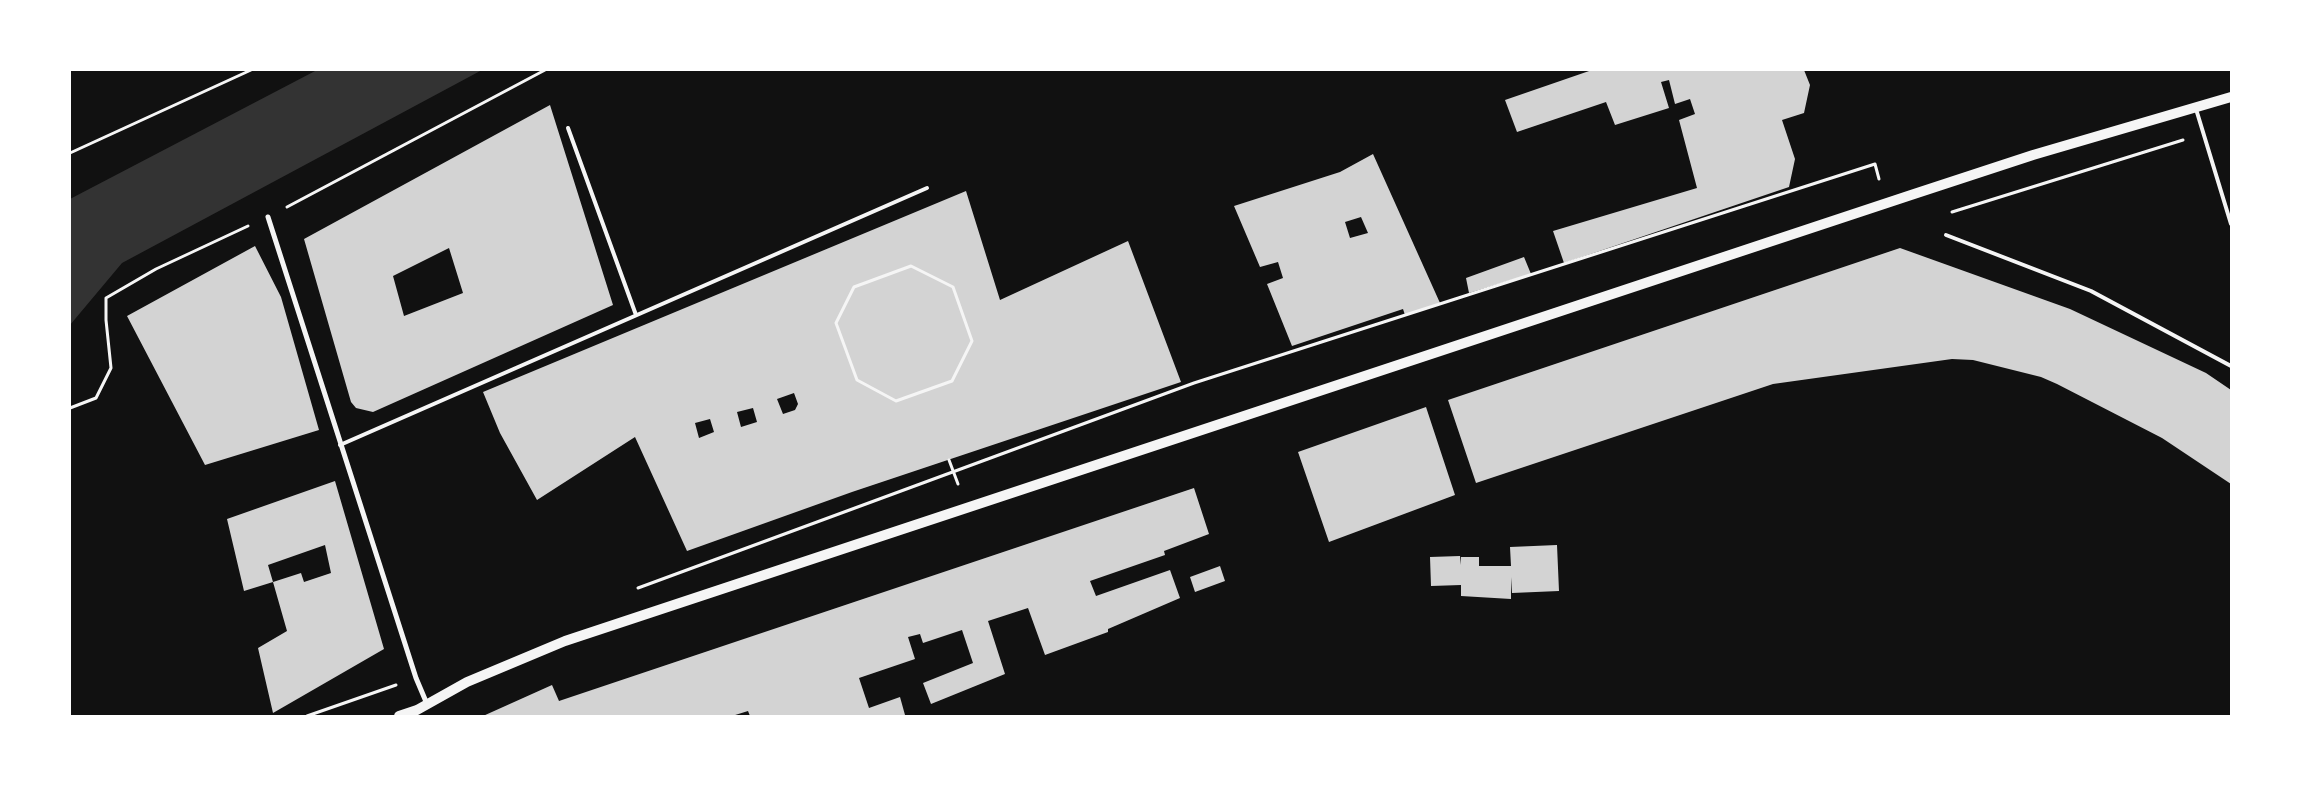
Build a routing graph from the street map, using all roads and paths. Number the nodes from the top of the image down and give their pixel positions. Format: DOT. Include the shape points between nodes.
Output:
graph roads {
  1 [pos="252,70"];
  2 [pos="545,70"];
  3 [pos="2231,97"];
  4 [pos="2195,107"];
  5 [pos="568,128"];
  6 [pos="2204,134"];
  7 [pos="70,153"];
  8 [pos="927,188"];
  9 [pos="1887,203"];
  10 [pos="1950,213"];
  11 [pos="268,217"];
  12 [pos="2231,224"];
  13 [pos="1946,235"];
  14 [pos="636,316"];
  15 [pos="2231,366"];
  16 [pos="926,390"];
  17 [pos="70,408"];
  18 [pos="340,445"];
  19 [pos="637,588"];
  20 [pos="416,678"];
  21 [pos="427,704"];
  22 [pos="415,713"];
  23 [pos="307,716"];
  24 [pos="399,716"];
  1 -- 7 [label="path"];
  2 -- 11 [label="path"];
  3 -- 4 [label="main road"];
  4 -- 6 [label="lane"];
  4 -- 9 [label="main road"];
  5 -- 14 [label="lane"];
  6 -- 10 [label="path"];
  6 -- 12 [label="lane"];
  8 -- 14 [label="lane"];
  9 -- 19 [label="path" via="1874,164 1194,383"];
  9 -- 21 [label="main road" via="565,642 467,682"];
  11 -- 17 [label="path" via="156,269 106,298 111,368 96,398"];
  11 -- 18 [label="street"];
  13 -- 15 [label="lane" via="2091,291"];
  14 -- 18 [label="lane"];
  16 -- 16 [label="path" via="952,381 972,341 953,287 911,266 854,286 836,323 857,380 896,401"];
  18 -- 20 [label="street"];
  20 -- 21 [label="street"];
  20 -- 23 [label="path"];
  21 -- 22 [label="main road"];
  22 -- 24 [label="main road"];
}
